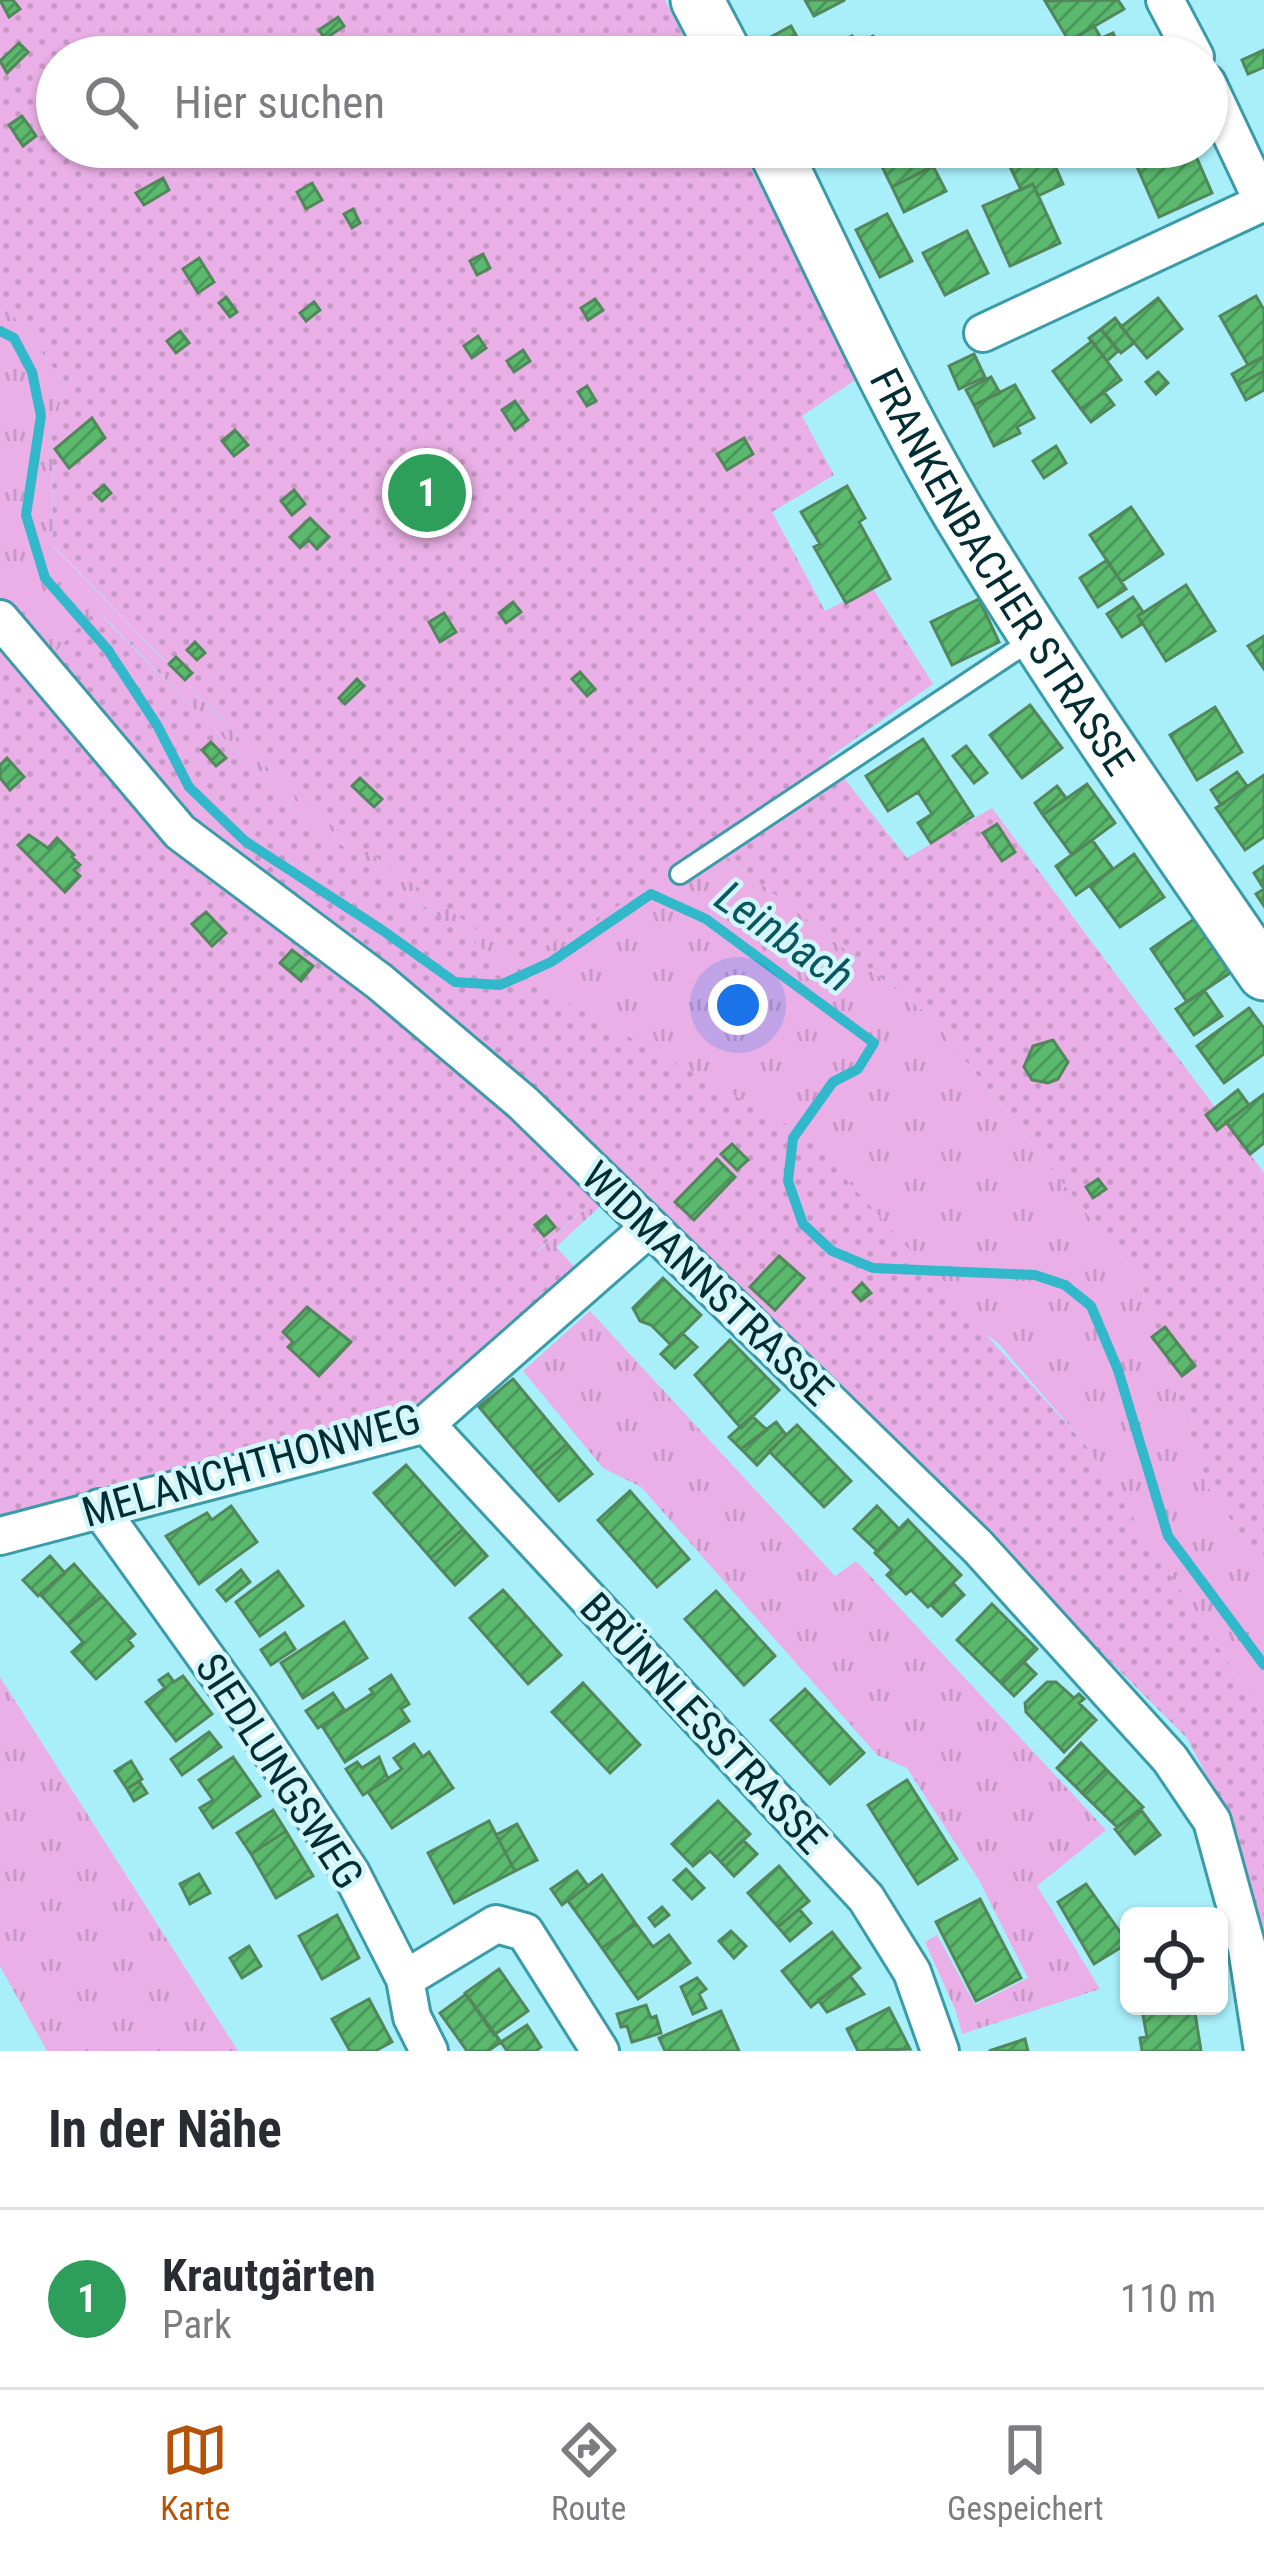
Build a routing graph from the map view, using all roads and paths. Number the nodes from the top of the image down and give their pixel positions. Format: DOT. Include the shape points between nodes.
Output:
graph roads {
  1 [pos="697,0"];
  2 [pos="1165,0"];
  3 [pos="716,36"];
  4 [pos="1184,36"];
  5 [pos="1228,127"];
  6 [pos="783,168"];
  7 [pos="1264,203"];
  8 [pos="982,333"];
  9 [pos="0,620"];
  10 [pos="1037,636"];
  11 [pos="680,874"];
  12 [pos="1264,974"];
  13 [pos="650,1226"];
  14 [pos="426,1424"];
  15 [pos="99,1508"];
  16 [pos="0,1536"];
  17 [pos="405,1979"];
  18 [pos="429,2051"];
  19 [pos="600,2051"];
  20 [pos="940,2051"];
  21 [pos="1263,2051"];
  1 -- 3 [label="main road"];
  2 -- 4 [label="street"];
  5 -- 7 [label="street"];
  6 -- 10 [label="main road, FRANKENBACHER STRASSE" via="886,380"];
  7 -- 8 [label="street"];
  9 -- 13 [label="street, WIDMANNSTRASSE" via="180,832 524,1103"];
  10 -- 11 [label="lane"];
  10 -- 12 [label="main road, FRANKENBACHER STRASSE"];
  13 -- 14 [label="street, MELANCHTHONWEG"];
  13 -- 21 [label="street, WIDMANNSTRASSE" via="978,1547 1169,1760 1219,1843"];
  14 -- 15 [label="street, MELANCHTHONWEG"];
  14 -- 20 [label="street, BRÜNNLESSTRASSE" via="866,1898 912,1972"];
  15 -- 16 [label="street, MELANCHTHONWEG"];
  15 -- 17 [label="street, SIEDLUNGSWEG" via="351,1873"];
  17 -- 18 [label="street, SIEDLUNGSWEG"];
  17 -- 19 [label="street" via="496,1924 525,1932"];
}
